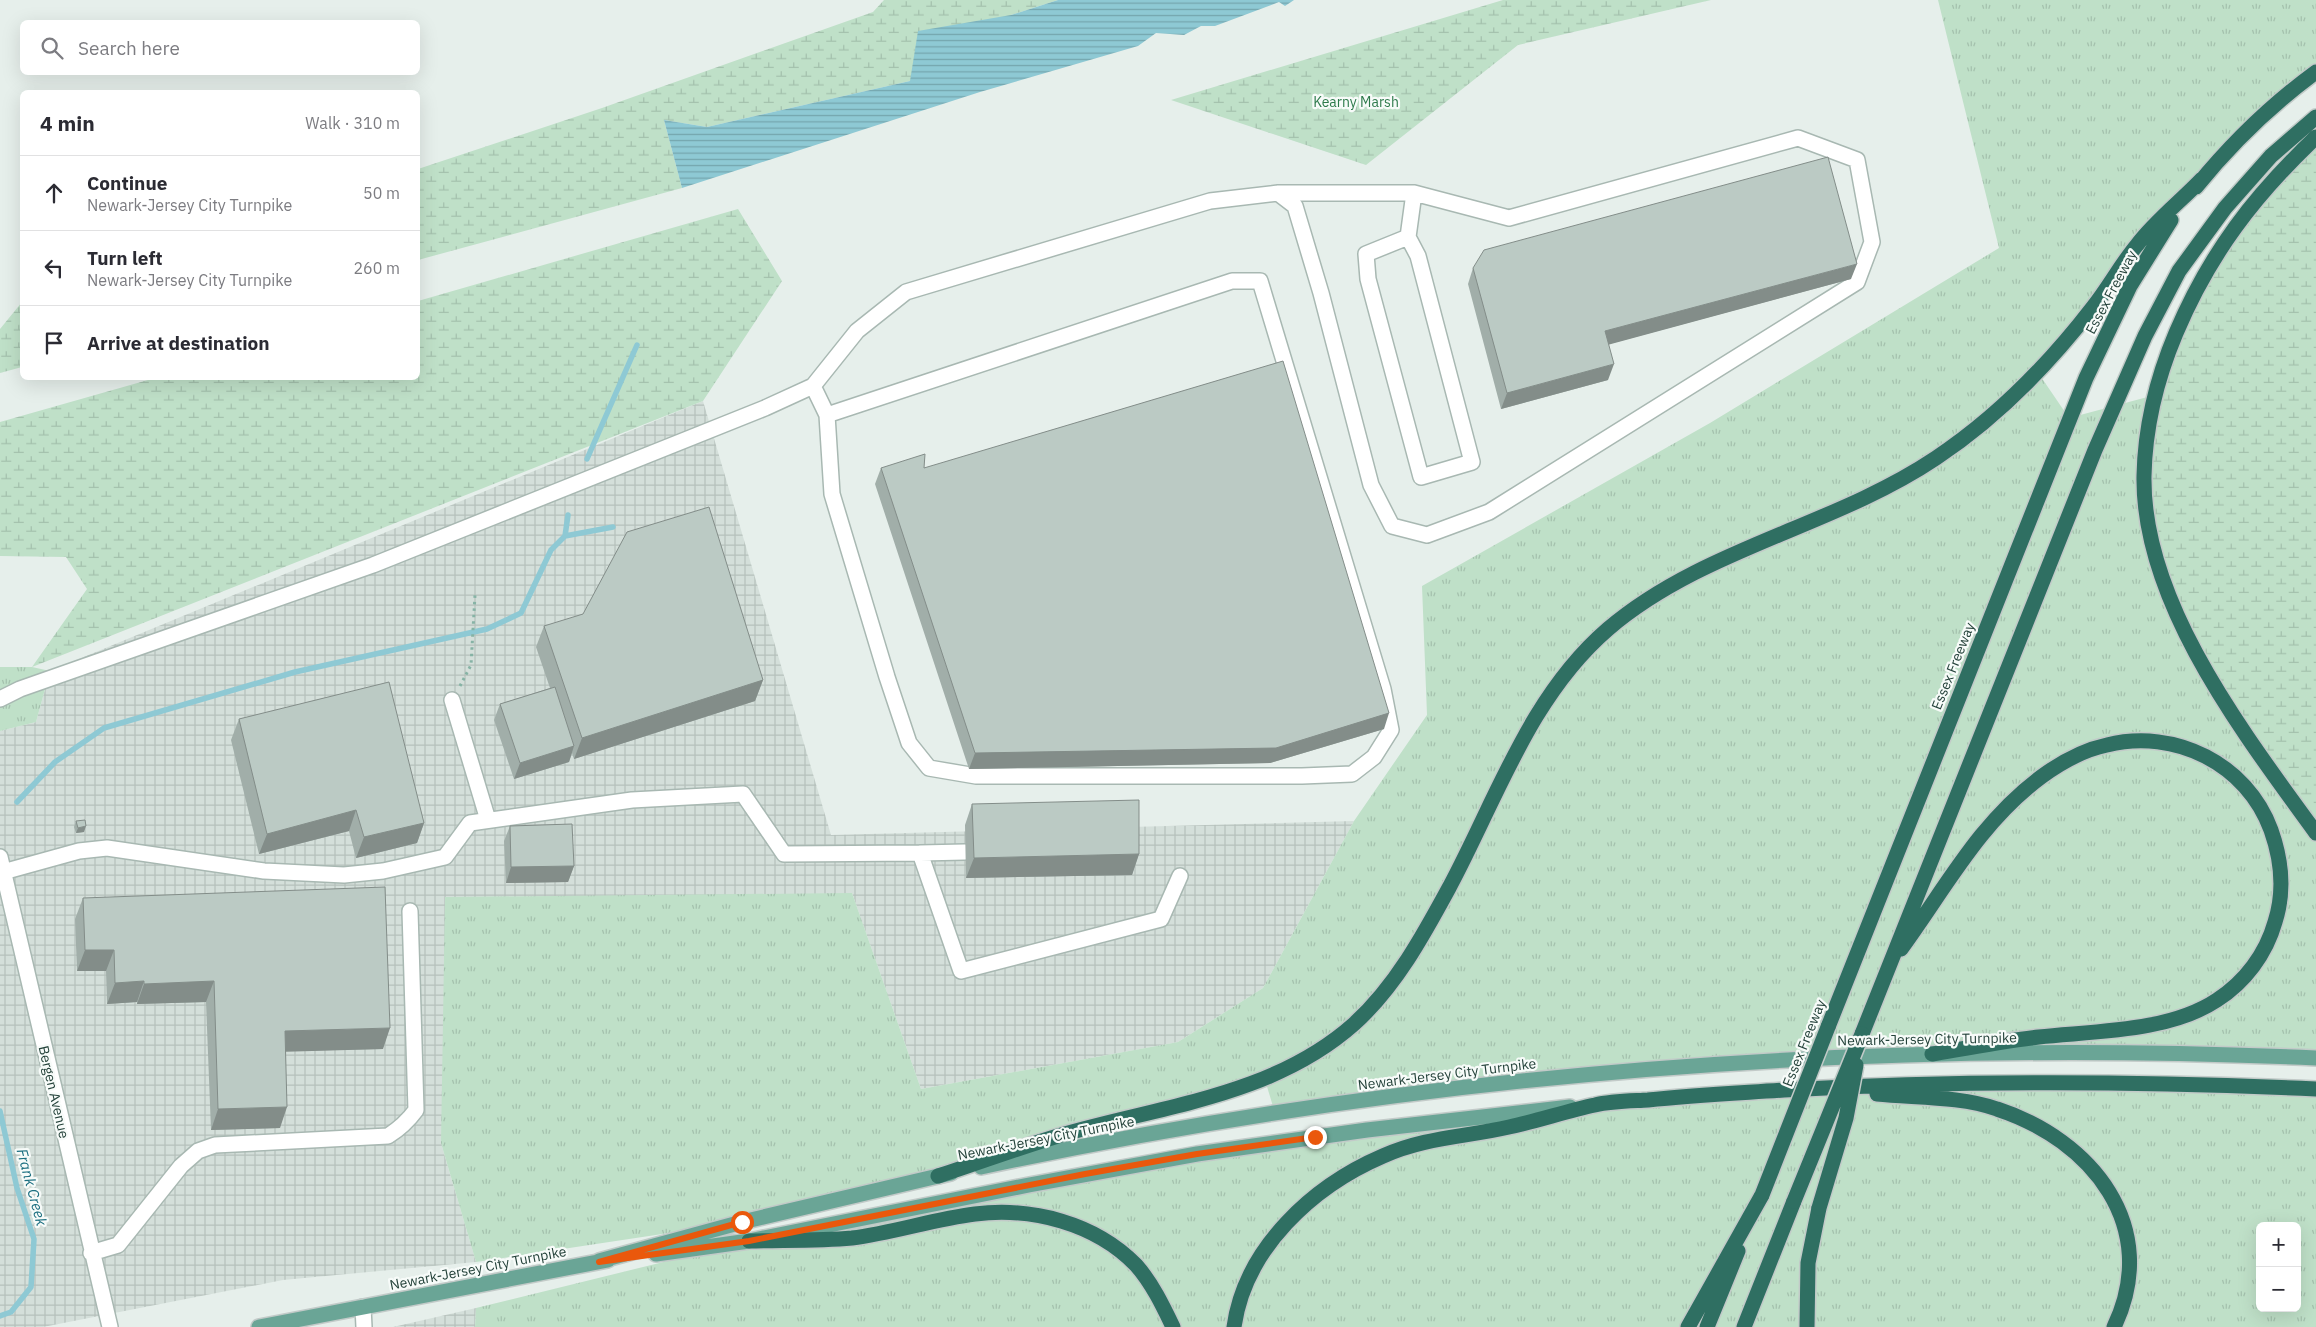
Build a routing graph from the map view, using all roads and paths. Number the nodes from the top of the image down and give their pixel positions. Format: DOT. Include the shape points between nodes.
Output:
graph roads {
  1 [pos="2316,72"];
  2 [pos="2316,117"];
  3 [pos="2316,137"];
  4 [pos="2202,179"];
  5 [pos="1278,193"];
  6 [pos="1414,193"];
  7 [pos="1408,237"];
  8 [pos="813,386"];
  9 [pos="827,415"];
  10 [pos="475,595"];
  11 [pos="0,699"];
  12 [pos="452,700"];
  13 [pos="488,820"];
  14 [pos="2316,833"];
  15 [pos="965,852"];
  16 [pos="920,853"];
  17 [pos="0,857"];
  18 [pos="4,872"];
  19 [pos="1180,876"];
  20 [pos="410,911"];
  21 [pos="1887,969"];
  22 [pos="1862,1034"];
  23 [pos="1932,1054"];
  24 [pos="2316,1058"];
  25 [pos="1811,1089"];
  26 [pos="2316,1089"];
  27 [pos="1597,1104"];
  28 [pos="938,1176"];
  29 [pos="1762,1194"];
  30 [pos="749,1241"];
  31 [pos="91,1253"];
  32 [pos="599,1262"];
  33 [pos="363,1307"];
  34 [pos="110,1327"];
  35 [pos="260,1327"];
  36 [pos="364,1327"];
  37 [pos="1173,1327"];
  38 [pos="1234,1327"];
  39 [pos="1688,1327"];
  40 [pos="1707,1327"];
  41 [pos="1744,1327"];
  42 [pos="1807,1327"];
  43 [pos="2114,1327"];
  1 -- 4 [label="highway, Essex Freeway" via="2247,129"];
  2 -- 21 [label="highway" via="2271,156 2225,208 2179,271 2144,336 2095,450"];
  3 -- 14 [label="highway" via="2243,215 2197,288 2174,337 2156,387 2147,435 2144,478 2153,543 2170,597 2191,643 2241,726"];
  4 -- 28 [label="highway" via="2138,243 2063,344 1959,442 1906,477 1680,581 1625,616 1588,648 1560,679 1537,714 1451,884 1406,961 1369,1009 1341,1034 1296,1065 1265,1079 1058,1136"];
  4 -- 29 [label="highway, Essex Freeway, bridge" via="2146,259 2112,320 2093,363"];
  5 -- 6 [label="street"];
  5 -- 6 [label="street" via="1295,206 1371,484 1392,526 1427,534 1489,512 1858,282 1872,242 1857,160 1798,138 1509,218"];
  5 -- 8 [label="street" via="1210,201 906,292 857,331"];
  6 -- 7 [label="street"];
  7 -- 7 [label="street" via="1366,254 1368,279 1421,477 1472,462 1418,256"];
  8 -- 9 [label="street"];
  8 -- 11 [label="street" via="372,565 20,689"];
  9 -- 9 [label="street" via="832,494 909,743 929,768 976,776 1352,774 1374,757 1391,730 1383,689 1260,281 1232,281"];
  10 -- 12 [label="path" via="471,665"];
  12 -- 13 [label="street"];
  13 -- 16 [label="street" via="632,800 744,794 784,854"];
  13 -- 18 [label="street" via="470,823 445,857 383,872 344,875 264,870 107,848 78,851"];
  15 -- 16 [label="street"];
  16 -- 19 [label="street" via="961,971 1161,919"];
  17 -- 18 [label="street, Bergen Avenue"];
  18 -- 31 [label="street, Bergen Avenue"];
  20 -- 31 [label="street" via="416,1110 409,1119 388,1136 215,1145 198,1152 181,1166 118,1245"];
  21 -- 22 [label="highway"];
  21 -- 23 [label="highway" via="1963,857 1992,822 2040,778 2092,749 2146,740 2198,752 2236,776 2263,811 2281,866 2277,916 2260,956 2242,980 2217,1000 2188,1014 2157,1023 2036,1037"];
  22 -- 41 [label="highway, bridge"];
  22 -- 42 [label="highway, bridge" via="1846,1118 1819,1208 1808,1263"];
  23 -- 24 [label="main road, Newark-Jersey City Turnpike" via="2122,1053"];
  23 -- 28 [label="main road, Newark-Jersey City Turnpike" via="1701,1065 1432,1091 1225,1121"];
  25 -- 26 [label="highway, Newark-Jersey City Turnpike" via="2074,1083"];
  25 -- 27 [label="highway, Newark-Jersey City Turnpike"];
  25 -- 43 [label="highway" via="1981,1105 2026,1120 2070,1147 2102,1178 2115,1199 2125,1226 2129,1251 2128,1277 2124,1303"];
  27 -- 30 [label="main road, Newark-Jersey City Turnpike" via="1366,1130 1197,1154"];
  27 -- 38 [label="highway" via="1507,1128 1430,1140 1386,1155 1342,1177 1292,1216 1267,1249 1247,1282"];
  28 -- 32 [label="main road, Newark-Jersey City Turnpike" via="742,1222"];
  29 -- 39 [label="highway"];
  29 -- 40 [label="highway, Essex Freeway"];
  30 -- 32 [label="main road, Newark-Jersey City Turnpike"];
  30 -- 37 [label="highway" via="852,1238 976,1214 1038,1216 1086,1230 1115,1247 1146,1277"];
  31 -- 34 [label="street, Bergen Avenue"];
  32 -- 33 [label="main road, Newark-Jersey City Turnpike"];
  33 -- 35 [label="main road, Newark-Jersey City Turnpike"];
  33 -- 36 [label="street"];
}
